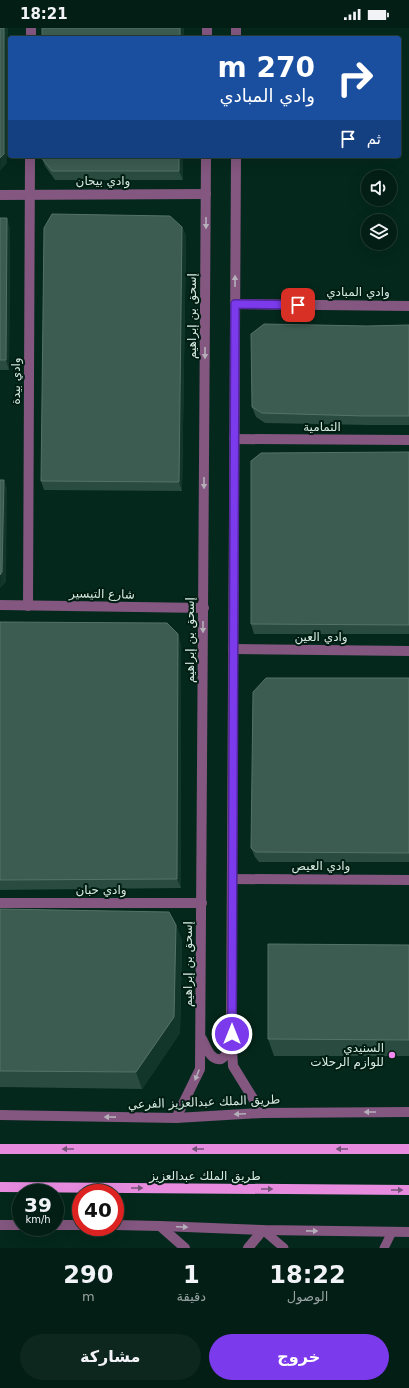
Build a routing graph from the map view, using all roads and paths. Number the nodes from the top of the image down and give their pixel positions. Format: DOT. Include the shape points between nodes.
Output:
graph roads {
  1 [pos="30,158"];
  2 [pos="206,158"];
  3 [pos="236,158"];
  4 [pos="206,194"];
  5 [pos="0,195"];
  6 [pos="30,195"];
  7 [pos="235,304"];
  8 [pos="409,306"];
  9 [pos="234,439"];
  10 [pos="409,440"];
  11 [pos="0,605"];
  12 [pos="28,606"];
  13 [pos="204,608"];
  14 [pos="234,650"];
  15 [pos="409,651"];
  16 [pos="232,879"];
  17 [pos="409,880"];
  18 [pos="0,903"];
  19 [pos="202,903"];
  20 [pos="232,1034"];
  21 [pos="201,1036"];
  22 [pos="409,1112"];
  23 [pos="262,1113"];
  24 [pos="0,1115"];
  25 [pos="176,1118"];
  26 [pos="0,1149"];
  27 [pos="409,1149"];
  28 [pos="0,1187"];
  29 [pos="409,1190"];
  30 [pos="0,1225"];
  31 [pos="12,1225"];
  32 [pos="124,1226"];
  33 [pos="160,1226"];
  34 [pos="263,1230"];
  35 [pos="392,1232"];
  36 [pos="409,1232"];
  37 [pos="185,1248"];
  38 [pos="248,1248"];
  39 [pos="284,1248"];
  40 [pos="384,1248"];
  1 -- 6 [label="street, وادي بيدة"];
  2 -- 4 [label="street, إسحق بن إبراهيم"];
  7 -- 3 [label="street, one-way"];
  4 -- 6 [label="street, وادي بيحان"];
  4 -- 13 [label="street, إسحق بن إبراهيم, one-way"];
  5 -- 6 [label="street, وادي بيحان"];
  6 -- 12 [label="street, وادي بيدة"];
  7 -- 8 [label="street, وادي المبادي"];
  7 -- 9 [label="street"];
  9 -- 10 [label="street, الثمامية"];
  9 -- 14 [label="street"];
  11 -- 12 [label="street, شارع التيسير"];
  12 -- 13 [label="street, شارع التيسير"];
  13 -- 19 [label="street, إسحق بن إبراهيم, one-way"];
  14 -- 15 [label="street, وادي العين"];
  14 -- 16 [label="street"];
  16 -- 17 [label="street, وادي العيص"];
  16 -- 20 [label="street"];
  18 -- 19 [label="street, وادي حبان"];
  19 -- 21 [label="street, إسحق بن إبراهيم"];
  20 -- 21 [label="street" via="226,1054 219,1059 209,1054"];
  20 -- 23 [label="street" via="233,1066"];
  21 -- 25 [label="street, إسحق بن إبراهيم, one-way" via="200,1069"];
  22 -- 23 [label="street, طريق الملك عبدالعزيز الفرعي, one-way"];
  23 -- 25 [label="street, طريق الملك عبدالعزيز الفرعي, one-way"];
  25 -- 24 [label="street, طريق الملك عبدالعزيز الفرعي, one-way"];
  27 -- 26 [label="main road, one-way"];
  28 -- 29 [label="main road, طريق الملك عبدالعزيز, one-way"];
  30 -- 31 [label="street"];
  32 -- 33 [label="street"];
  33 -- 34 [label="street, one-way"];
  33 -- 37 [label="street"];
  34 -- 35 [label="street, one-way"];
  34 -- 38 [label="street"];
  34 -- 39 [label="lane"];
  35 -- 36 [label="street"];
  35 -- 40 [label="lane"];
}
